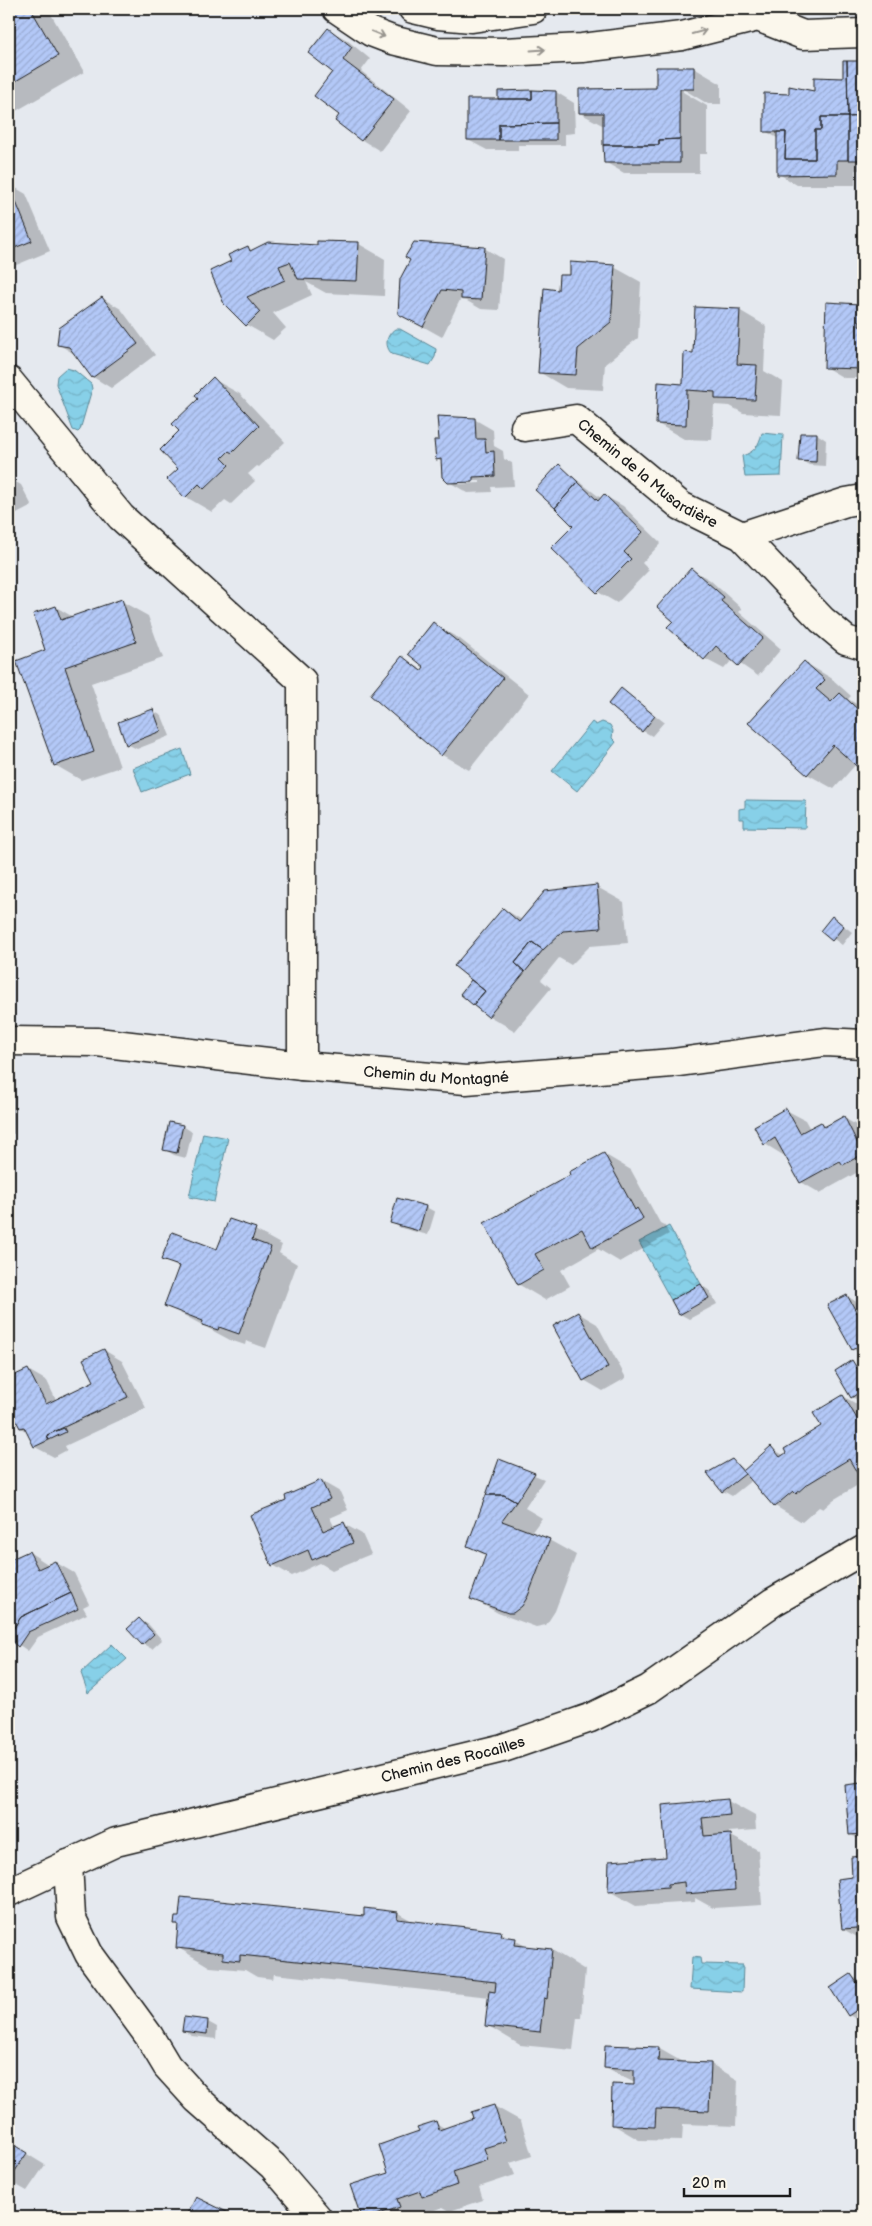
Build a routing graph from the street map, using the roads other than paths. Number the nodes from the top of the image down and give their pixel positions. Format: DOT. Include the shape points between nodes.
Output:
graph roads {
  1 [pos="337,9"];
  2 [pos="413,9"];
  3 [pos="533,9"];
  4 [pos="731,9"];
  5 [pos="784,9"];
  6 [pos="758,17"];
  7 [pos="863,33"];
  8 [pos="9,381"];
  9 [pos="525,427"];
  10 [pos="863,499"];
  11 [pos="742,536"];
  12 [pos="863,645"];
  13 [pos="9,1041"];
  14 [pos="863,1044"];
  15 [pos="302,1066"];
  16 [pos="863,1550"];
  17 [pos="68,1864"];
  18 [pos="9,1892"];
  19 [pos="317,2217"];
  1 -- 6 [label="street, one-way" via="371,32 392,40 437,51 456,52 582,48 682,36"];
  2 -- 3 [label="street" via="472,18"];
  4 -- 6 [label="street"];
  5 -- 6 [label="street"];
  6 -- 7 [label="street" via="804,35"];
  8 -- 15 [label="street" via="121,518 302,681"];
  9 -- 11 [label="street, Chemin de la Musardière" via="576,419 681,506"];
  10 -- 11 [label="street"];
  11 -- 12 [label="street, Chemin de la Musardière" via="822,620 846,640"];
  13 -- 15 [label="street, Chemin du Montagné" via="97,1042"];
  14 -- 15 [label="street, Chemin du Montagné" via="825,1042 672,1063 466,1080"];
  16 -- 17 [label="street, Chemin des Rocailles" via="773,1602 648,1689 590,1718 503,1748 116,1842"];
  17 -- 18 [label="street, Chemin des Rocailles"];
  17 -- 19 [label="street" via="71,1917 89,1954 167,2066 197,2099 273,2166"];
}
